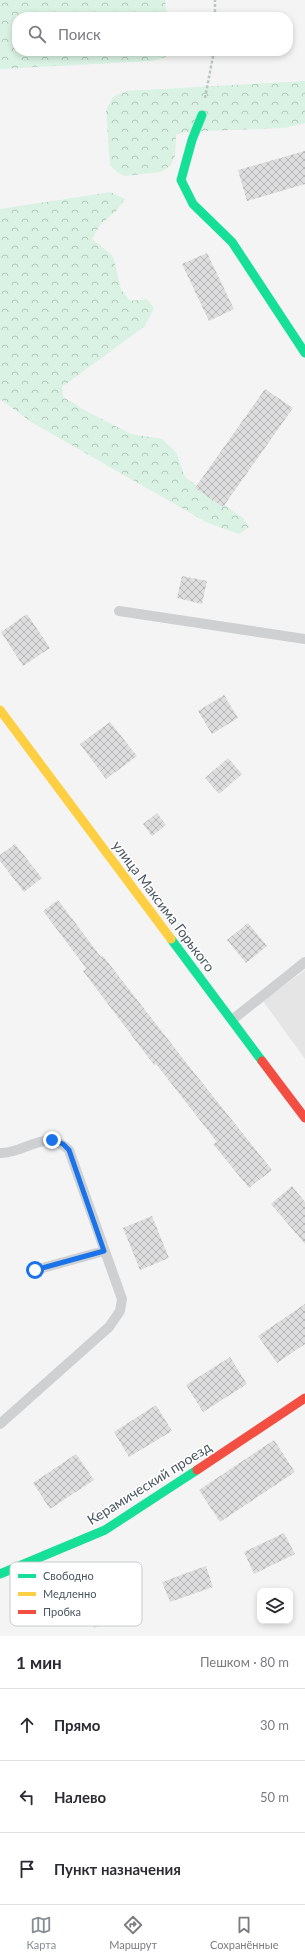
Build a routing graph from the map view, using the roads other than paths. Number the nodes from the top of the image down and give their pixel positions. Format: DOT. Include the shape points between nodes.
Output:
graph roads {
  1 [pos="202,115"];
  2 [pos="305,353"];
  3 [pos="119,611"];
  4 [pos="305,639"];
  5 [pos="0,710"];
  6 [pos="305,962"];
  7 [pos="232,1020"];
  8 [pos="305,1118"];
  9 [pos="0,1153"];
  10 [pos="104,1251"];
  11 [pos="35,1270"];
  12 [pos="305,1398"];
  13 [pos="0,1424"];
  14 [pos="29,1562"];
  15 [pos="10,1570"];
  16 [pos="0,1574"];
  1 -- 2 [label="street" via="181,180 193,204 232,242"];
  3 -- 4 [label="lane"];
  5 -- 7 [label="street, улица Максима Горького"];
  6 -- 7 [label="lane"];
  7 -- 8 [label="street, улица Максима Горького"];
  9 -- 10 [label="lane" via="52,1140 63,1144 69,1150"];
  10 -- 11 [label="lane"];
  10 -- 13 [label="lane" via="122,1299 120,1311 104,1331"];
  12 -- 14 [label="street, Керамический проезд" via="105,1530"];
  15 -- 16 [label="street, Керамический проезд"];
}
